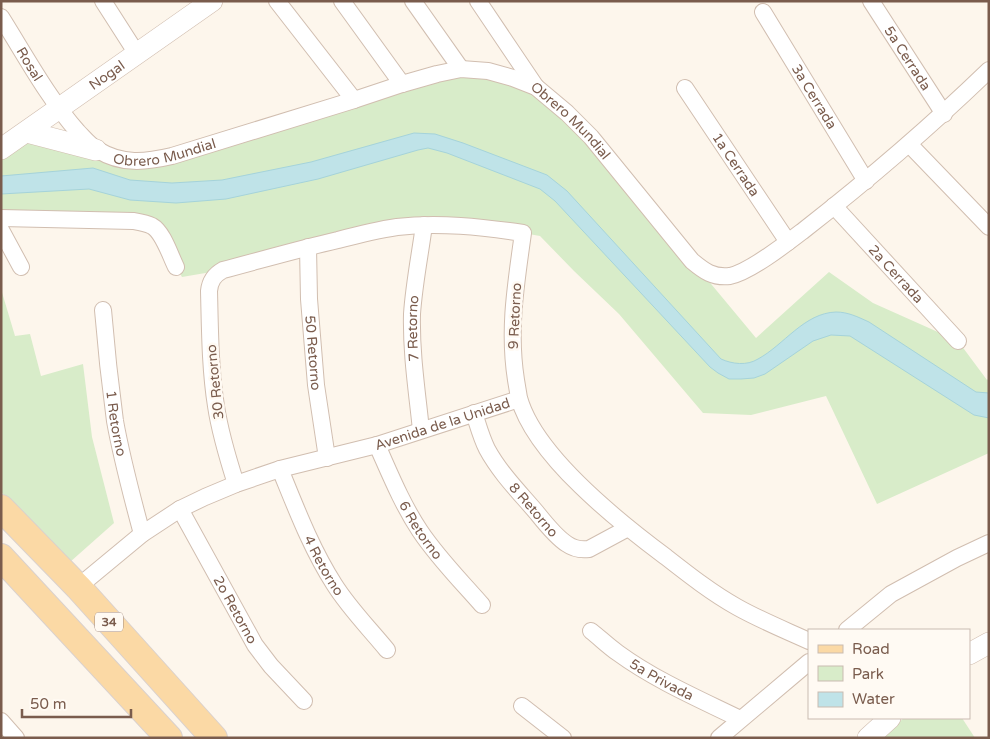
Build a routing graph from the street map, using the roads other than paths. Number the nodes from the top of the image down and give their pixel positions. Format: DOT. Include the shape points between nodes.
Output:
graph roads {
  1 [pos="103,1"];
  2 [pos="212,1"];
  3 [pos="277,1"];
  4 [pos="342,1"];
  5 [pos="413,1"];
  6 [pos="871,1"];
  7 [pos="480,2"];
  8 [pos="763,12"];
  9 [pos="1,17"];
  10 [pos="137,54"];
  11 [pos="461,69"];
  12 [pos="988,73"];
  13 [pos="402,84"];
  14 [pos="536,87"];
  15 [pos="685,88"];
  16 [pos="354,100"];
  17 [pos="60,109"];
  18 [pos="944,114"];
  19 [pos="27,132"];
  20 [pos="909,144"];
  21 [pos="1,149"];
  22 [pos="96,150"];
  23 [pos="866,181"];
  24 [pos="834,206"];
  25 [pos="1,218"];
  26 [pos="424,226"];
  27 [pos="989,227"];
  28 [pos="1,230"];
  29 [pos="788,242"];
  30 [pos="308,247"];
  31 [pos="22,266"];
  32 [pos="176,267"];
  33 [pos="103,310"];
  34 [pos="958,341"];
  35 [pos="519,399"];
  36 [pos="474,413"];
  37 [pos="421,430"];
  38 [pos="376,445"];
  39 [pos="327,458"];
  40 [pos="280,469"];
  41 [pos="236,484"];
  42 [pos="1,508"];
  43 [pos="180,509"];
  44 [pos="628,528"];
  45 [pos="142,534"];
  46 [pos="1,542"];
  47 [pos="989,543"];
  48 [pos="1,557"];
  49 [pos="78,587"];
  50 [pos="482,605"];
  51 [pos="61,621"];
  52 [pos="848,629"];
  53 [pos="591,631"];
  54 [pos="808,640"];
  55 [pos="989,643"];
  56 [pos="387,650"];
  57 [pos="970,653"];
  58 [pos="808,663"];
  59 [pos="173,692"];
  60 [pos="304,701"];
  61 [pos="522,706"];
  62 [pos="740,719"];
  63 [pos="889,719"];
  64 [pos="1,721"];
  65 [pos="16,738"];
  66 [pos="169,738"];
  67 [pos="214,738"];
  68 [pos="563,738"];
  69 [pos="719,738"];
  70 [pos="868,738"];
  1 -- 10 [label="street"];
  2 -- 10 [label="street, Nogal"];
  3 -- 16 [label="street"];
  4 -- 13 [label="street"];
  5 -- 11 [label="street"];
  6 -- 18 [label="street, 5a Cerrada"];
  7 -- 14 [label="street"];
  8 -- 23 [label="street, 3a Cerrada"];
  9 -- 17 [label="street, Rosal"];
  10 -- 17 [label="street, Nogal"];
  11 -- 13 [label="street, Obrero Mundial"];
  11 -- 14 [label="street, Obrero Mundial" via="488,72"];
  12 -- 18 [label="street, Obrero Mundial"];
  13 -- 16 [label="street, Obrero Mundial"];
  14 -- 29 [label="street, Obrero Mundial" via="591,136 692,261 705,272 730,276 746,271"];
  15 -- 29 [label="street, 1a Cerrada"];
  16 -- 22 [label="street, Obrero Mundial" via="172,156 131,161"];
  17 -- 19 [label="street, Nogal"];
  17 -- 22 [label="street, Obrero Mundial"];
  18 -- 20 [label="street, Obrero Mundial"];
  19 -- 21 [label="street, Nogal"];
  19 -- 22 [label="street"];
  20 -- 23 [label="street, Obrero Mundial"];
  20 -- 27 [label="street"];
  23 -- 24 [label="street, Obrero Mundial"];
  24 -- 29 [label="street, Obrero Mundial"];
  24 -- 34 [label="street, 2a Cerrada"];
  25 -- 32 [label="street" via="144,223 154,226 160,233"];
  26 -- 30 [label="street" via="398,227"];
  26 -- 35 [label="street, 9 Retorno" via="463,226 523,233 512,330"];
  26 -- 37 [label="street, 7 Retorno" via="412,322"];
  28 -- 31 [label="street"];
  30 -- 39 [label="street, 50 Retorno" via="316,385"];
  30 -- 41 [label="street, 30 Retorno" via="223,270 210,284 212,377 221,433"];
  33 -- 45 [label="street, 1 Retorno" via="116,423"];
  35 -- 36 [label="street, Avenida de la Unidad"];
  35 -- 44 [label="street, Avenida de la Unidad" via="530,425 551,454"];
  36 -- 37 [label="street, Avenida de la Unidad"];
  36 -- 44 [label="street, 8 Retorno" via="480,433 497,465 566,544 589,549"];
  37 -- 38 [label="street, Avenida de la Unidad"];
  38 -- 39 [label="street, Avenida de la Unidad"];
  38 -- 50 [label="street, 6 Retorno" via="398,493 421,532"];
  39 -- 40 [label="street, Avenida de la Unidad"];
  40 -- 41 [label="street, Avenida de la Unidad"];
  40 -- 56 [label="street, 4 Retorno" via="318,557 350,607"];
  41 -- 43 [label="street, Avenida de la Unidad"];
  42 -- 49 [label="main road, 34"];
  43 -- 45 [label="street, Avenida de la Unidad"];
  43 -- 60 [label="street, 2o Retorno" via="255,646"];
  44 -- 54 [label="street, Avenida de la Unidad" via="736,607"];
  45 -- 49 [label="street, Avenida de la Unidad"];
  46 -- 49 [label="main road" via="16,551 53,589 63,593"];
  47 -- 52 [label="street" via="892,594"];
  48 -- 51 [label="main road, 34"];
  49 -- 59 [label="main road, 34"];
  51 -- 59 [label="main road" via="93,629 145,682"];
  51 -- 66 [label="main road, 34"];
  53 -- 62 [label="street, 5a Privada" via="640,668"];
  55 -- 57 [label="street"];
  58 -- 62 [label="street"];
  59 -- 67 [label="main road, 34"];
  61 -- 68 [label="street"];
  62 -- 69 [label="street"];
  63 -- 70 [label="street"];
  64 -- 65 [label="street"];
}
